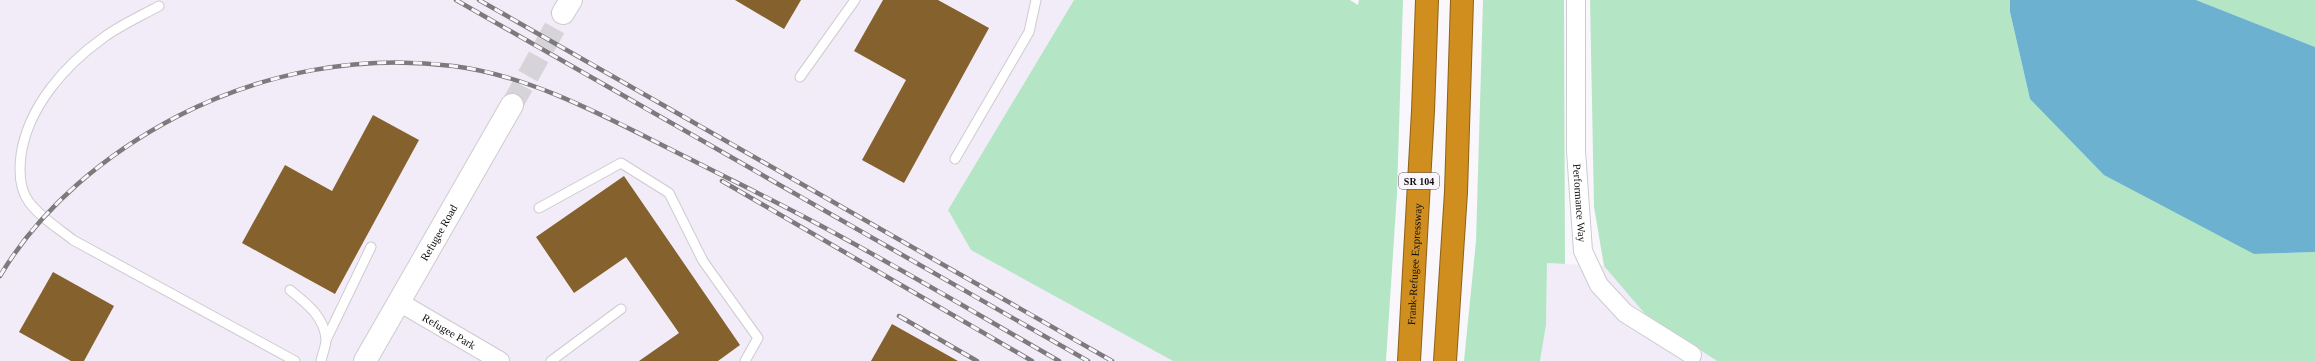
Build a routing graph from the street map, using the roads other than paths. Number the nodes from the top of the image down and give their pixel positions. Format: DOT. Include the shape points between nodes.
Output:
graph roads {
  1 [pos="855,0"];
  2 [pos="1036,0"];
  3 [pos="1427,0"];
  4 [pos="1462,0"];
  5 [pos="1576,0"];
  6 [pos="159,6"];
  7 [pos="800,77"];
  8 [pos="512,105"];
  9 [pos="955,159"];
  10 [pos="539,208"];
  11 [pos="371,247"];
  12 [pos="290,290"];
  13 [pos="399,302"];
  14 [pos="622,309"];
  15 [pos="326,340"];
  16 [pos="1697,358"];
  17 [pos="295,361"];
  18 [pos="320,361"];
  19 [pos="365,361"];
  20 [pos="500,361"];
  21 [pos="551,361"];
  22 [pos="745,361"];
  23 [pos="1409,361"];
  24 [pos="1445,361"];
  1 -- 7 [label="lane"];
  2 -- 9 [label="lane" via="1029,32"];
  3 -- 23 [label="highway, Frank-Refugee Expressway / SR 104"];
  4 -- 24 [label="highway" via="1456,192"];
  5 -- 16 [label="street, Performance Way" via="1576,151 1583,251 1599,285 1625,313"];
  6 -- 17 [label="lane" via="104,37 73,63 47,93 30,125 22,149 19,169 21,186 28,202 73,240"];
  8 -- 13 [label="main road, Refugee Road"];
  10 -- 22 [label="lane" via="621,163 669,194 703,261 758,338"];
  11 -- 15 [label="lane"];
  12 -- 15 [label="lane" via="312,308"];
  13 -- 19 [label="main road, Refugee Road"];
  13 -- 20 [label="street, Refugee Park"];
  14 -- 21 [label="lane"];
  15 -- 18 [label="lane"];
}
